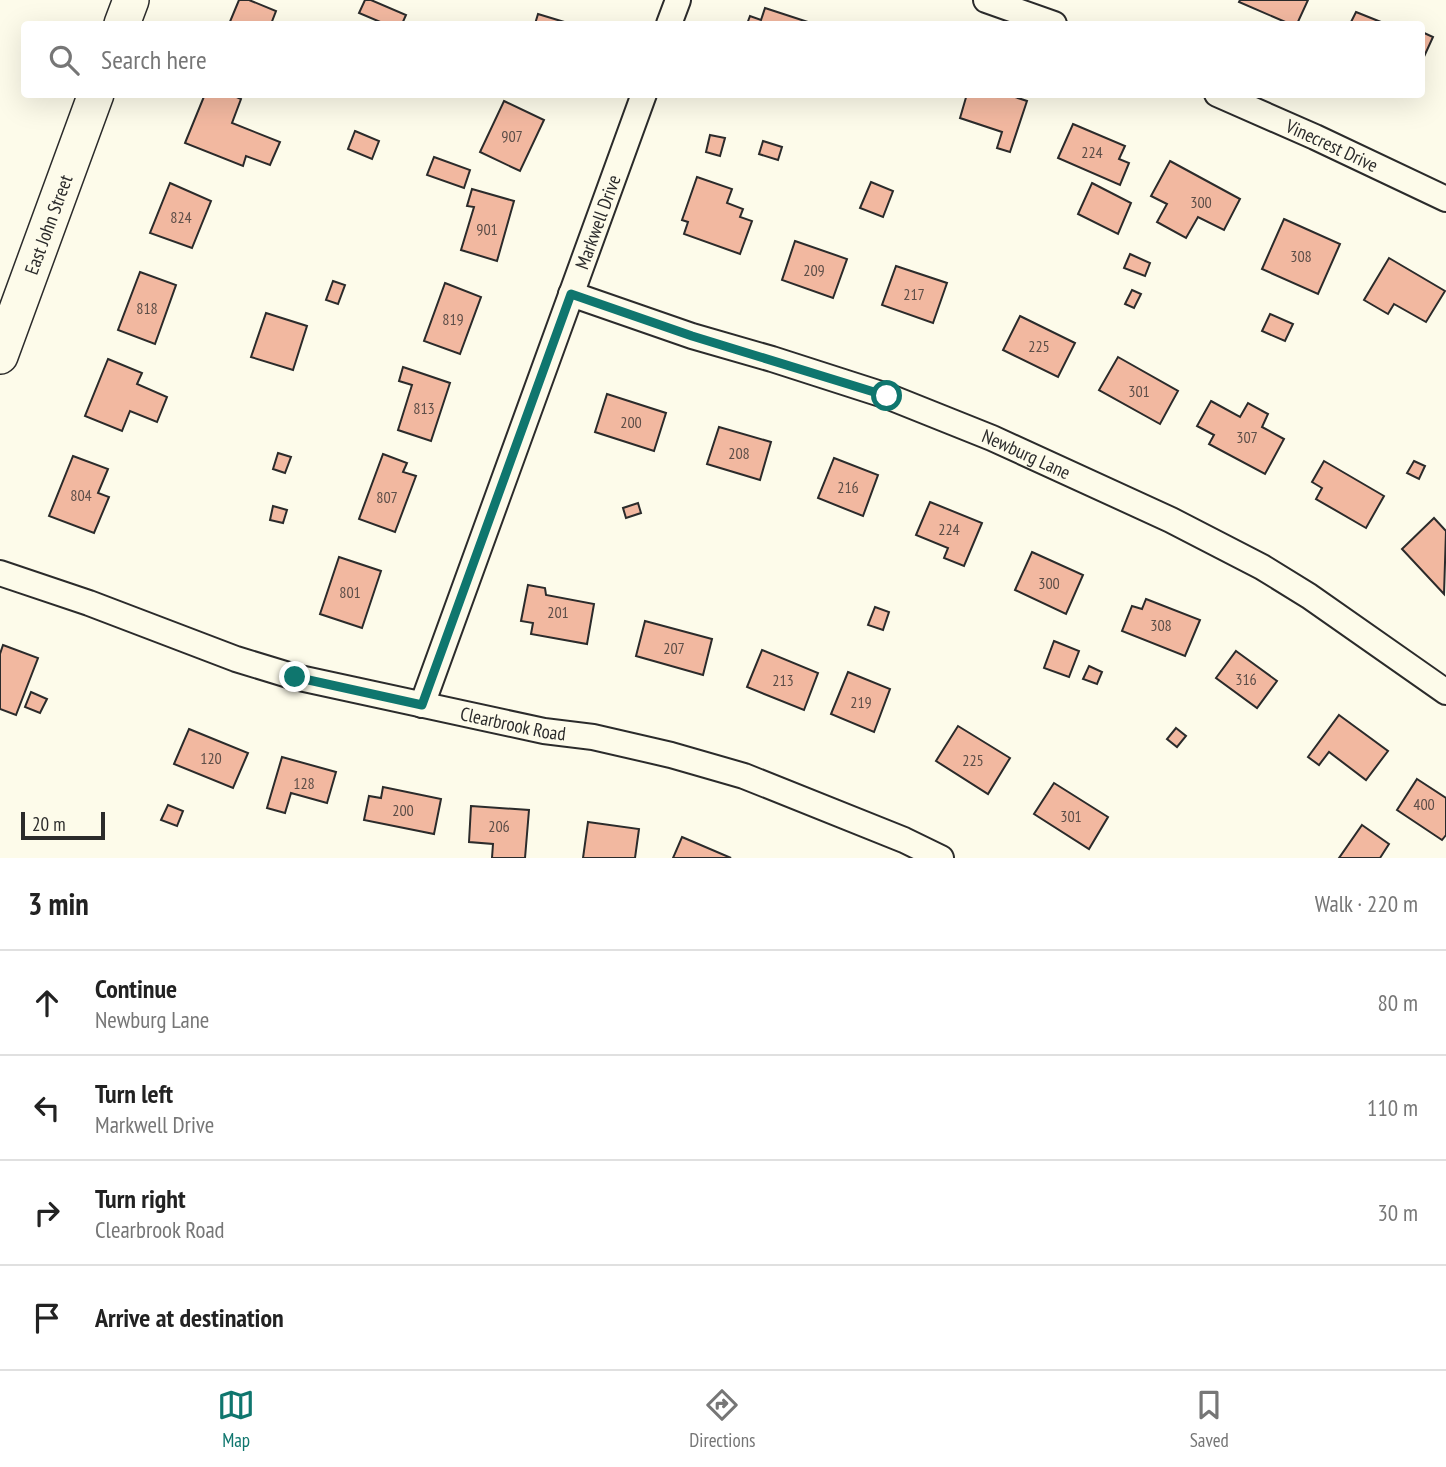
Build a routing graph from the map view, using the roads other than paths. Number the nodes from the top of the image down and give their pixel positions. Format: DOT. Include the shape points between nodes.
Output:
graph roads {
  1 [pos="131,0"];
  2 [pos="678,0"];
  3 [pos="986,0"];
  4 [pos="123,21"];
  5 [pos="670,21"];
  6 [pos="1046,21"];
  7 [pos="95,98"];
  8 [pos="643,98"];
  9 [pos="1226,98"];
  10 [pos="1446,199"];
  11 [pos="571,294"];
  12 [pos="0,356"];
  13 [pos="0,573"];
  14 [pos="1446,692"];
  15 [pos="422,705"];
  16 [pos="941,858"];
  1 -- 4 [label="main road"];
  2 -- 5 [label="street"];
  3 -- 6 [label="street"];
  7 -- 12 [label="main road, East John Street"];
  8 -- 11 [label="street, Markwell Drive"];
  9 -- 10 [label="street, Vinecrest Drive"];
  11 -- 14 [label="street, Newburg Lane" via="887,396 992,438 1262,567"];
  11 -- 15 [label="street, Markwell Drive"];
  13 -- 15 [label="street, Clearbrook Road" via="236,659"];
  15 -- 16 [label="street, Clearbrook Road" via="593,737 744,776"];
}
